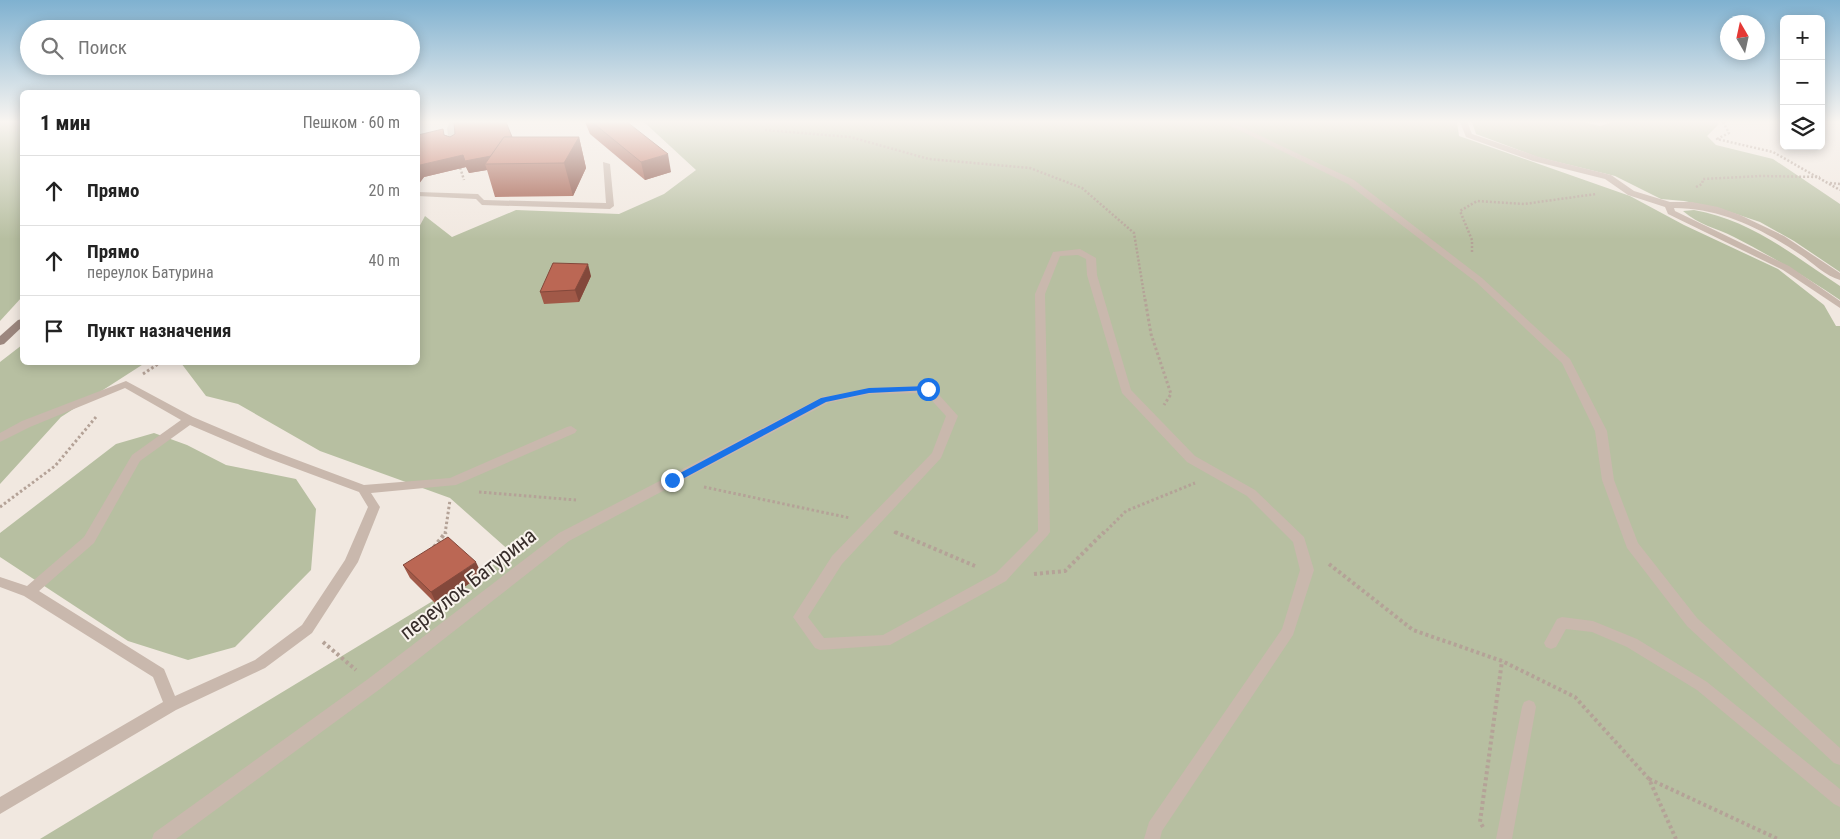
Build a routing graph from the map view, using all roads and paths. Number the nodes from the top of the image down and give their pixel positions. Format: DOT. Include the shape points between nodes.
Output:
graph roads {
  1 [pos="458,161"];
  2 [pos="953,161"];
  3 [pos="1308,161"];
  4 [pos="1545,161"];
  5 [pos="1790,161"];
  6 [pos="606,164"];
  7 [pos="1820,177"];
  8 [pos="1830,183"];
  9 [pos="1840,184"];
  10 [pos="1695,188"];
  11 [pos="1840,190"];
  12 [pos="1631,193"];
  13 [pos="420,194"];
  14 [pos="478,197"];
  15 [pos="1669,205"];
  16 [pos="1458,263"];
  17 [pos="1840,277"];
  18 [pos="1840,305"];
  19 [pos="20,324"];
  20 [pos="0,342"];
  21 [pos="824,400"];
  22 [pos="99,414"];
  23 [pos="189,420"];
  24 [pos="1155,421"];
  25 [pos="571,430"];
  26 [pos="0,438"];
  27 [pos="1218,474"];
  28 [pos="672,480"];
  29 [pos="452,486"];
  30 [pos="363,489"];
  31 [pos="576,500"];
  32 [pos="0,507"];
  33 [pos="873,523"];
  34 [pos="1299,540"];
  35 [pos="431,551"];
  36 [pos="1001,578"];
  37 [pos="0,582"];
  38 [pos="29,592"];
  39 [pos="307,629"];
  40 [pos="1551,643"];
  41 [pos="1502,661"];
  42 [pos="374,684"];
  43 [pos="171,705"];
  44 [pos="1529,707"];
  45 [pos="1840,758"];
  46 [pos="1649,778"];
  47 [pos="1840,799"];
  48 [pos="0,806"];
  49 [pos="1487,833"];
  50 [pos="162,839"];
  51 [pos="1152,839"];
  52 [pos="1504,839"];
  53 [pos="1676,839"];
  54 [pos="1778,839"];
  1 -- 14 [label="path" via="464,180"];
  2 -- 24 [label="path" via="1030,168 1082,188 1134,233 1152,334 1171,394"];
  3 -- 16 [label="lane" via="1351,182"];
  4 -- 12 [label="lane" via="1608,177"];
  5 -- 7 [label="path"];
  6 -- 14 [label="lane" via="610,206 482,202"];
  7 -- 8 [label="path"];
  7 -- 10 [label="path" via="1761,175 1703,179 1702,184"];
  8 -- 9 [label="path"];
  8 -- 11 [label="path"];
  12 -- 15 [label="lane"];
  12 -- 16 [label="path" via="1592,194 1524,204 1478,201 1460,211 1473,251"];
  13 -- 14 [label="lane"];
  15 -- 17 [label="lane" via="1685,203 1758,224"];
  15 -- 18 [label="lane" via="1678,216 1786,268"];
  16 -- 45 [label="lane" via="1566,361 1601,431 1608,480 1632,545 1692,622"];
  19 -- 20 [label="street"];
  21 -- 28 [label="street, переулок Батурина"];
  21 -- 33 [label="lane" via="869,390 928,389 952,416 937,454"];
  22 -- 32 [label="path" via="55,466"];
  23 -- 26 [label="lane" via="126,384 26,424"];
  23 -- 30 [label="lane"];
  23 -- 38 [label="lane" via="136,458 89,540"];
  24 -- 27 [label="lane" via="1191,459"];
  24 -- 36 [label="lane" via="1126,391 1092,275 1091,258 1080,252 1056,254 1040,294 1044,532"];
  25 -- 29 [label="lane"];
  27 -- 34 [label="lane" via="1251,493"];
  27 -- 36 [label="path" via="1126,511 1065,571"];
  28 -- 33 [label="path"];
  28 -- 42 [label="street, переулок Батурина" via="564,538"];
  29 -- 30 [label="lane"];
  29 -- 31 [label="path"];
  29 -- 35 [label="path" via="446,532"];
  30 -- 39 [label="lane" via="374,507 351,562"];
  33 -- 36 [label="path"];
  33 -- 36 [label="lane" via="837,560 800,617 820,644 885,641"];
  34 -- 41 [label="path" via="1413,630"];
  34 -- 51 [label="lane" via="1307,570 1288,631 1155,828"];
  37 -- 38 [label="lane"];
  38 -- 43 [label="lane" via="159,673"];
  39 -- 42 [label="path"];
  39 -- 43 [label="lane" via="260,664"];
  40 -- 47 [label="lane" via="1562,623 1593,627 1632,643 1702,686"];
  41 -- 46 [label="path" via="1576,697"];
  41 -- 49 [label="path" via="1480,822"];
  42 -- 50 [label="street, переулок Батурина"];
  43 -- 48 [label="lane"];
  44 -- 52 [label="lane"];
  46 -- 53 [label="path"];
  46 -- 54 [label="path"];
}
